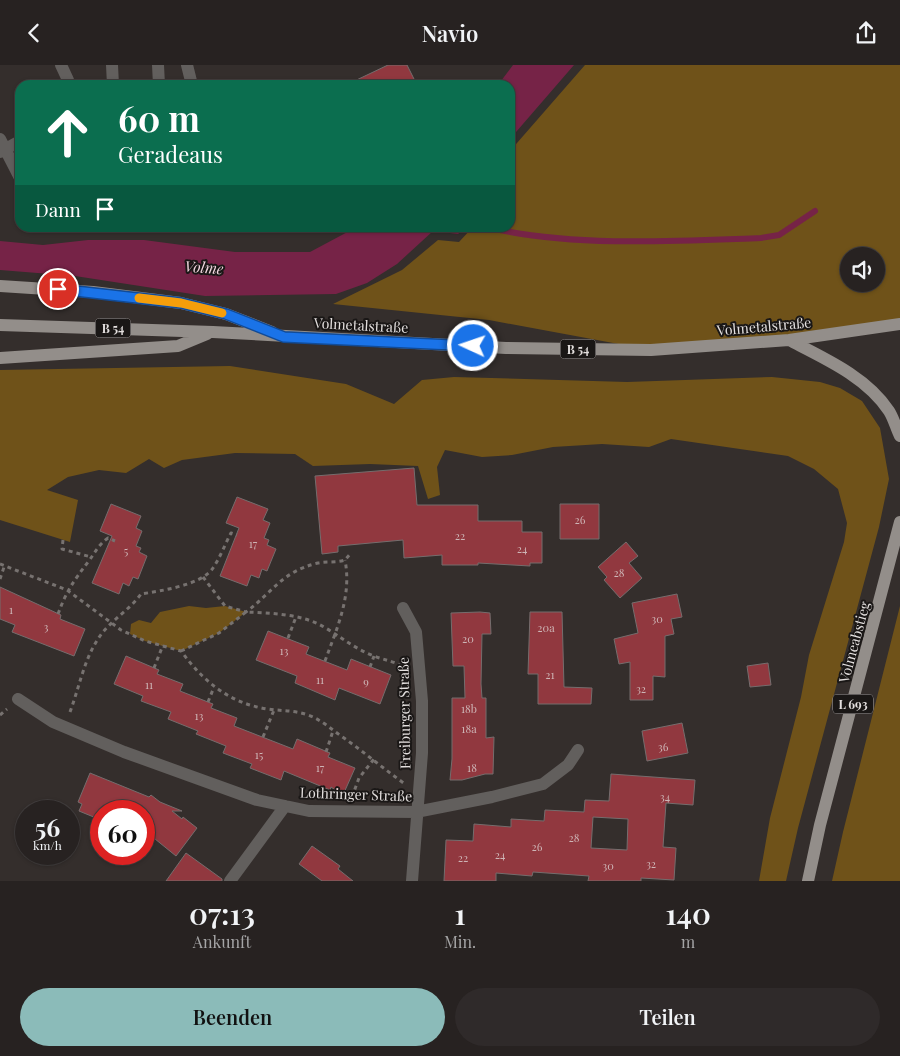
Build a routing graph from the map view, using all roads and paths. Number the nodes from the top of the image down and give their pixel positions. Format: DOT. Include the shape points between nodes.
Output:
graph roads {
  1 [pos="61,65"];
  2 [pos="112,65"];
  3 [pos="158,65"];
  4 [pos="186,65"];
  5 [pos="68,80"];
  6 [pos="113,80"];
  7 [pos="158,80"];
  8 [pos="190,80"];
  9 [pos="15,143"];
  10 [pos="2,147"];
  11 [pos="15,169"];
  12 [pos="0,286"];
  13 [pos="900,324"];
  14 [pos="0,325"];
  15 [pos="213,332"];
  16 [pos="284,337"];
  17 [pos="789,340"];
  18 [pos="0,357"];
  19 [pos="900,436"];
  20 [pos="900,525"];
  21 [pos="237,535"];
  22 [pos="63,540"];
  23 [pos="115,541"];
  24 [pos="351,553"];
  25 [pos="91,557"];
  26 [pos="345,560"];
  27 [pos="0,564"];
  28 [pos="4,567"];
  29 [pos="203,577"];
  30 [pos="0,579"];
  31 [pos="67,590"];
  32 [pos="403,608"];
  33 [pos="246,612"];
  34 [pos="58,614"];
  35 [pos="296,617"];
  36 [pos="112,623"];
  37 [pos="335,635"];
  38 [pos="288,638"];
  39 [pos="163,645"];
  40 [pos="181,651"];
  41 [pos="374,656"];
  42 [pos="325,661"];
  43 [pos="370,667"];
  44 [pos="154,668"];
  45 [pos="421,676"];
  46 [pos="214,687"];
  47 [pos="18,699"];
  48 [pos="208,702"];
  49 [pos="274,710"];
  50 [pos="64,727"];
  51 [pos="334,731"];
  52 [pos="263,737"];
  53 [pos="578,750"];
  54 [pos="326,751"];
  55 [pos="374,759"];
  56 [pos="419,795"];
  57 [pos="285,806"];
  58 [pos="351,812"];
  59 [pos="416,812"];
  60 [pos="230,881"];
  61 [pos="412,881"];
  62 [pos="808,881"];
  1 -- 5 [label="street"];
  2 -- 6 [label="street"];
  3 -- 7 [label="street"];
  4 -- 8 [label="street"];
  9 -- 10 [label="street"];
  10 -- 11 [label="street"];
  12 -- 16 [label="main road" via="93,292 181,303 226,314"];
  13 -- 17 [label="main road, Volmetalstraße / B 54"];
  14 -- 15 [label="main road, Volmetalstraße / B 54"];
  15 -- 16 [label="main road, Volmetalstraße / B 54"];
  15 -- 18 [label="main road" via="178,346"];
  16 -- 17 [label="main road, Volmetalstraße / B 54" via="506,348 651,350"];
  17 -- 19 [label="main road" via="825,359 869,389 890,412"];
  20 -- 62 [label="main road, Volmeabstieg / L 693"];
  21 -- 29 [label="path" via="231,533 213,569"];
  22 -- 25 [label="path" via="62,549"];
  23 -- 25 [label="path" via="108,538 98,544"];
  24 -- 26 [label="path"];
  25 -- 31 [label="path"];
  26 -- 33 [label="path" via="295,571 269,589"];
  26 -- 37 [label="path" via="346,594"];
  27 -- 28 [label="path"];
  28 -- 30 [label="path"];
  28 -- 31 [label="path"];
  29 -- 33 [label="path" via="224,606"];
  29 -- 36 [label="path" via="177,587 141,594"];
  31 -- 34 [label="path"];
  31 -- 36 [label="path"];
  32 -- 45 [label="street, Freiburger Straße" via="416,632"];
  33 -- 35 [label="path"];
  33 -- 40 [label="path" via="219,633"];
  35 -- 37 [label="path" via="324,627"];
  35 -- 38 [label="path"];
  36 -- 39 [label="path" via="145,641"];
  36 -- 50 [label="path" via="98,639 83,671"];
  37 -- 41 [label="path"];
  37 -- 42 [label="path"];
  39 -- 40 [label="path"];
  39 -- 44 [label="path"];
  40 -- 46 [label="path"];
  41 -- 43 [label="path"];
  41 -- 45 [label="path" via="392,660"];
  45 -- 56 [label="street, Freiburger Straße"];
  46 -- 48 [label="path"];
  46 -- 49 [label="path" via="248,705"];
  47 -- 50 [label="street, Lothringer Straße"];
  49 -- 51 [label="path" via="287,709 309,715"];
  49 -- 52 [label="path"];
  50 -- 57 [label="street, Lothringer Straße" via="208,783"];
  51 -- 54 [label="path"];
  51 -- 55 [label="path"];
  53 -- 59 [label="street, Lothringer Straße" via="568,765 543,784"];
  55 -- 56 [label="path"];
  55 -- 58 [label="path" via="359,778"];
  56 -- 59 [label="street, Freiburger Straße"];
  57 -- 58 [label="street, Lothringer Straße" via="309,811"];
  57 -- 60 [label="street"];
  58 -- 59 [label="street, Lothringer Straße"];
  59 -- 61 [label="street, Freiburger Straße"];
}
